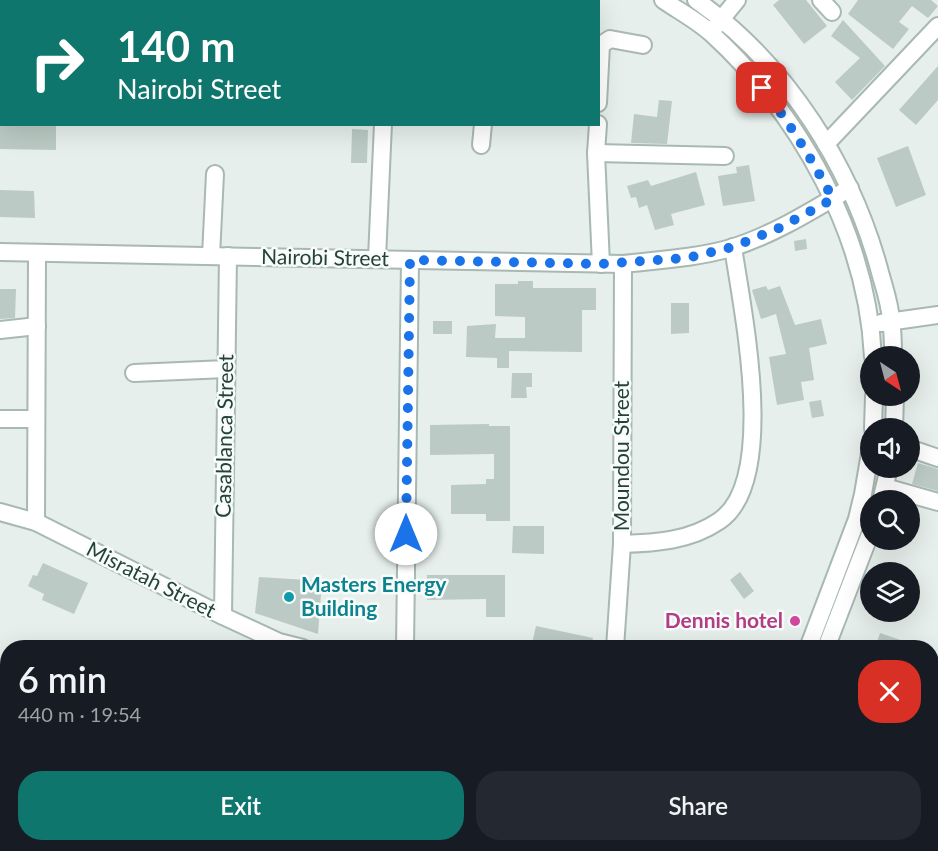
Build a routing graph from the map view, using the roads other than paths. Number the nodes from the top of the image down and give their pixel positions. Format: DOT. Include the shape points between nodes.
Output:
graph roads {
  1 [pos="663,0"];
  2 [pos="696,0"];
  3 [pos="737,0"];
  4 [pos="722,18"];
  5 [pos="938,26"];
  6 [pos="710,32"];
  7 [pos="643,45"];
  8 [pos="600,64"];
  9 [pos="383,126"];
  10 [pos="483,126"];
  11 [pos="598,126"];
  12 [pos="826,144"];
  13 [pos="481,145"];
  14 [pos="596,153"];
  15 [pos="725,156"];
  16 [pos="215,174"];
  17 [pos="850,188"];
  18 [pos="833,199"];
  19 [pos="733,247"];
  20 [pos="0,252"];
  21 [pos="37,253"];
  22 [pos="219,256"];
  23 [pos="377,258"];
  24 [pos="410,260"];
  25 [pos="601,264"];
  26 [pos="623,264"];
  27 [pos="938,315"];
  28 [pos="891,320"];
  29 [pos="872,325"];
  30 [pos="37,326"];
  31 [pos="0,330"];
  32 [pos="873,346"];
  33 [pos="892,346"];
  34 [pos="226,369"];
  35 [pos="134,373"];
  36 [pos="0,419"];
  37 [pos="36,419"];
  38 [pos="920,452"];
  39 [pos="938,458"];
  40 [pos="866,478"];
  41 [pos="920,499"];
  42 [pos="938,502"];
  43 [pos="0,512"];
  44 [pos="36,522"];
  45 [pos="622,544"];
  46 [pos="864,550"];
  47 [pos="223,616"];
  48 [pos="275,640"];
  49 [pos="405,640"];
  50 [pos="616,640"];
  51 [pos="811,640"];
  52 [pos="829,640"];
  1 -- 6 [label="street"];
  2 -- 4 [label="street"];
  3 -- 4 [label="street"];
  4 -- 6 [label="street"];
  4 -- 12 [label="street" via="764,61"];
  5 -- 12 [label="street"];
  6 -- 18 [label="street" via="751,74 784,117"];
  7 -- 8 [label="street" via="610,39 601,45"];
  9 -- 23 [label="street"];
  10 -- 13 [label="street"];
  11 -- 14 [label="street"];
  12 -- 17 [label="street"];
  14 -- 15 [label="street"];
  14 -- 25 [label="street"];
  16 -- 22 [label="street, Casablanca Street"];
  17 -- 18 [label="street, Nairobi Street"];
  17 -- 28 [label="street" via="873,245"];
  18 -- 19 [label="street, Nairobi Street"];
  18 -- 29 [label="street" via="856,261"];
  19 -- 26 [label="street, Nairobi Street" via="687,258"];
  19 -- 45 [label="street" via="752,385 752,436 744,486 734,507 719,521 696,533 663,543"];
  20 -- 21 [label="street, Nairobi Street"];
  21 -- 22 [label="street, Nairobi Street"];
  21 -- 30 [label="street"];
  22 -- 23 [label="street, Nairobi Street"];
  22 -- 34 [label="street, Casablanca Street"];
  23 -- 24 [label="street, Nairobi Street"];
  24 -- 25 [label="street, Nairobi Street"];
  24 -- 49 [label="street"];
  25 -- 26 [label="street, Nairobi Street"];
  26 -- 45 [label="street, Moundou Street"];
  27 -- 28 [label="street"];
  28 -- 29 [label="street"];
  28 -- 33 [label="street"];
  29 -- 32 [label="street"];
  30 -- 31 [label="street"];
  30 -- 37 [label="street"];
  34 -- 35 [label="street"];
  34 -- 47 [label="street, Casablanca Street"];
  36 -- 37 [label="street"];
  37 -- 44 [label="street"];
  38 -- 39 [label="street"];
  40 -- 51 [label="street" via="857,519"];
  41 -- 42 [label="street"];
  43 -- 44 [label="street, Misratah Street"];
  44 -- 47 [label="street, Misratah Street"];
  45 -- 50 [label="street, Moundou Street"];
  46 -- 52 [label="street"];
  47 -- 48 [label="street, Misratah Street"];
}
